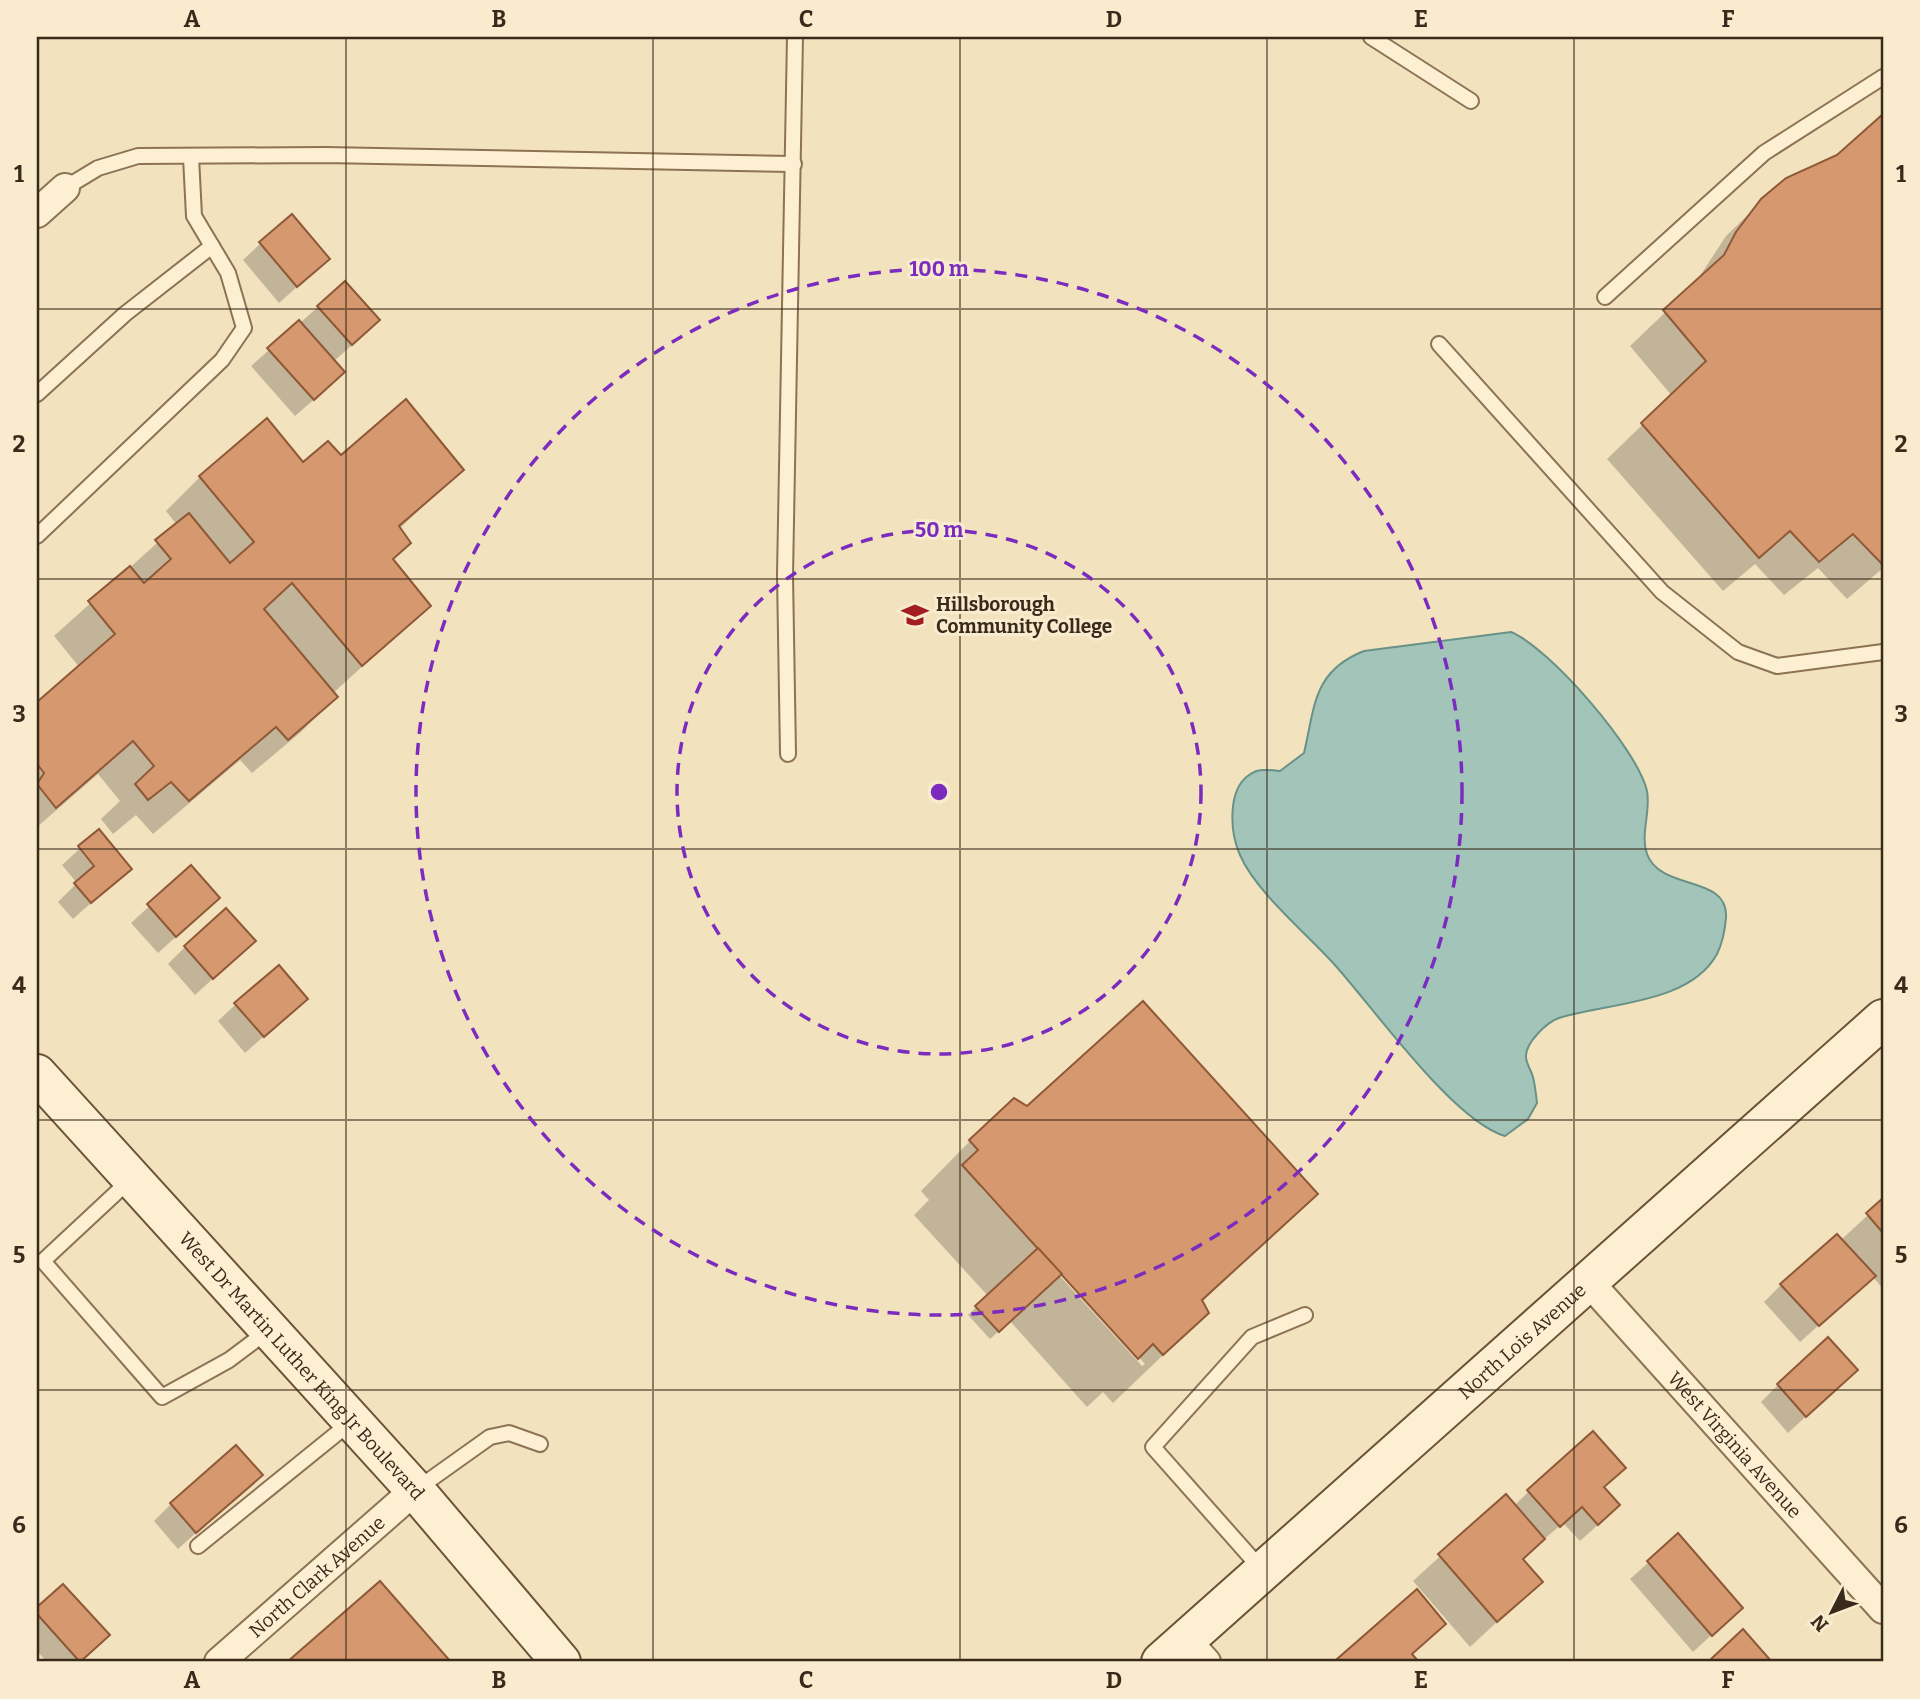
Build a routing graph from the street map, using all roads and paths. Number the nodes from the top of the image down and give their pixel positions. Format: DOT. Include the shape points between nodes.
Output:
graph roads {
  1 [pos="795,37"];
  2 [pos="1371,37"];
  3 [pos="1883,77"];
  4 [pos="1471,101"];
  5 [pos="191,157"];
  6 [pos="794,164"];
  7 [pos="65,188"];
  8 [pos="37,213"];
  9 [pos="212,246"];
  10 [pos="1605,298"];
  11 [pos="1440,344"];
  12 [pos="37,394"];
  13 [pos="37,536"];
  14 [pos="1883,652"];
  15 [pos="788,754"];
  16 [pos="1883,1018"];
  17 [pos="44,1087"];
  18 [pos="132,1178"];
  19 [pos="1588,1282"];
  20 [pos="1305,1315"];
  21 [pos="269,1330"];
  22 [pos="352,1421"];
  23 [pos="540,1444"];
  24 [pos="415,1490"];
  25 [pos="198,1546"];
  26 [pos="1263,1571"];
  27 [pos="1883,1609"];
  28 [pos="1185,1655"];
  29 [pos="219,1662"];
  30 [pos="561,1662"];
  1 -- 6 [label="lane"];
  2 -- 4 [label="lane"];
  3 -- 10 [label="lane" via="1764,153"];
  5 -- 6 [label="lane" via="325,155"];
  5 -- 7 [label="lane" via="138,156 117,161"];
  5 -- 9 [label="lane" via="194,216"];
  6 -- 15 [label="lane" via="785,575"];
  7 -- 8 [label="street"];
  9 -- 12 [label="lane" via="125,314"];
  9 -- 13 [label="lane" via="228,273 243,328 222,359"];
  11 -- 14 [label="lane" via="1662,592 1738,652 1777,666"];
  16 -- 19 [label="street, North Lois Avenue"];
  17 -- 18 [label="street, West Dr Martin Luther King Jr Boulevard"];
  18 -- 21 [label="street, West Dr Martin Luther King Jr Boulevard"];
  18 -- 21 [label="lane" via="43,1261 162,1397 229,1360"];
  19 -- 26 [label="street, North Lois Avenue"];
  19 -- 27 [label="street, West Virginia Avenue"];
  20 -- 26 [label="lane" via="1252,1337 1153,1447"];
  21 -- 22 [label="street, West Dr Martin Luther King Jr Boulevard"];
  22 -- 24 [label="street, West Dr Martin Luther King Jr Boulevard"];
  22 -- 25 [label="lane"];
  23 -- 24 [label="lane" via="509,1433 490,1437"];
  24 -- 29 [label="street, North Clark Avenue"];
  24 -- 30 [label="street, West Dr Martin Luther King Jr Boulevard"];
  26 -- 28 [label="street, North Lois Avenue"];
}
